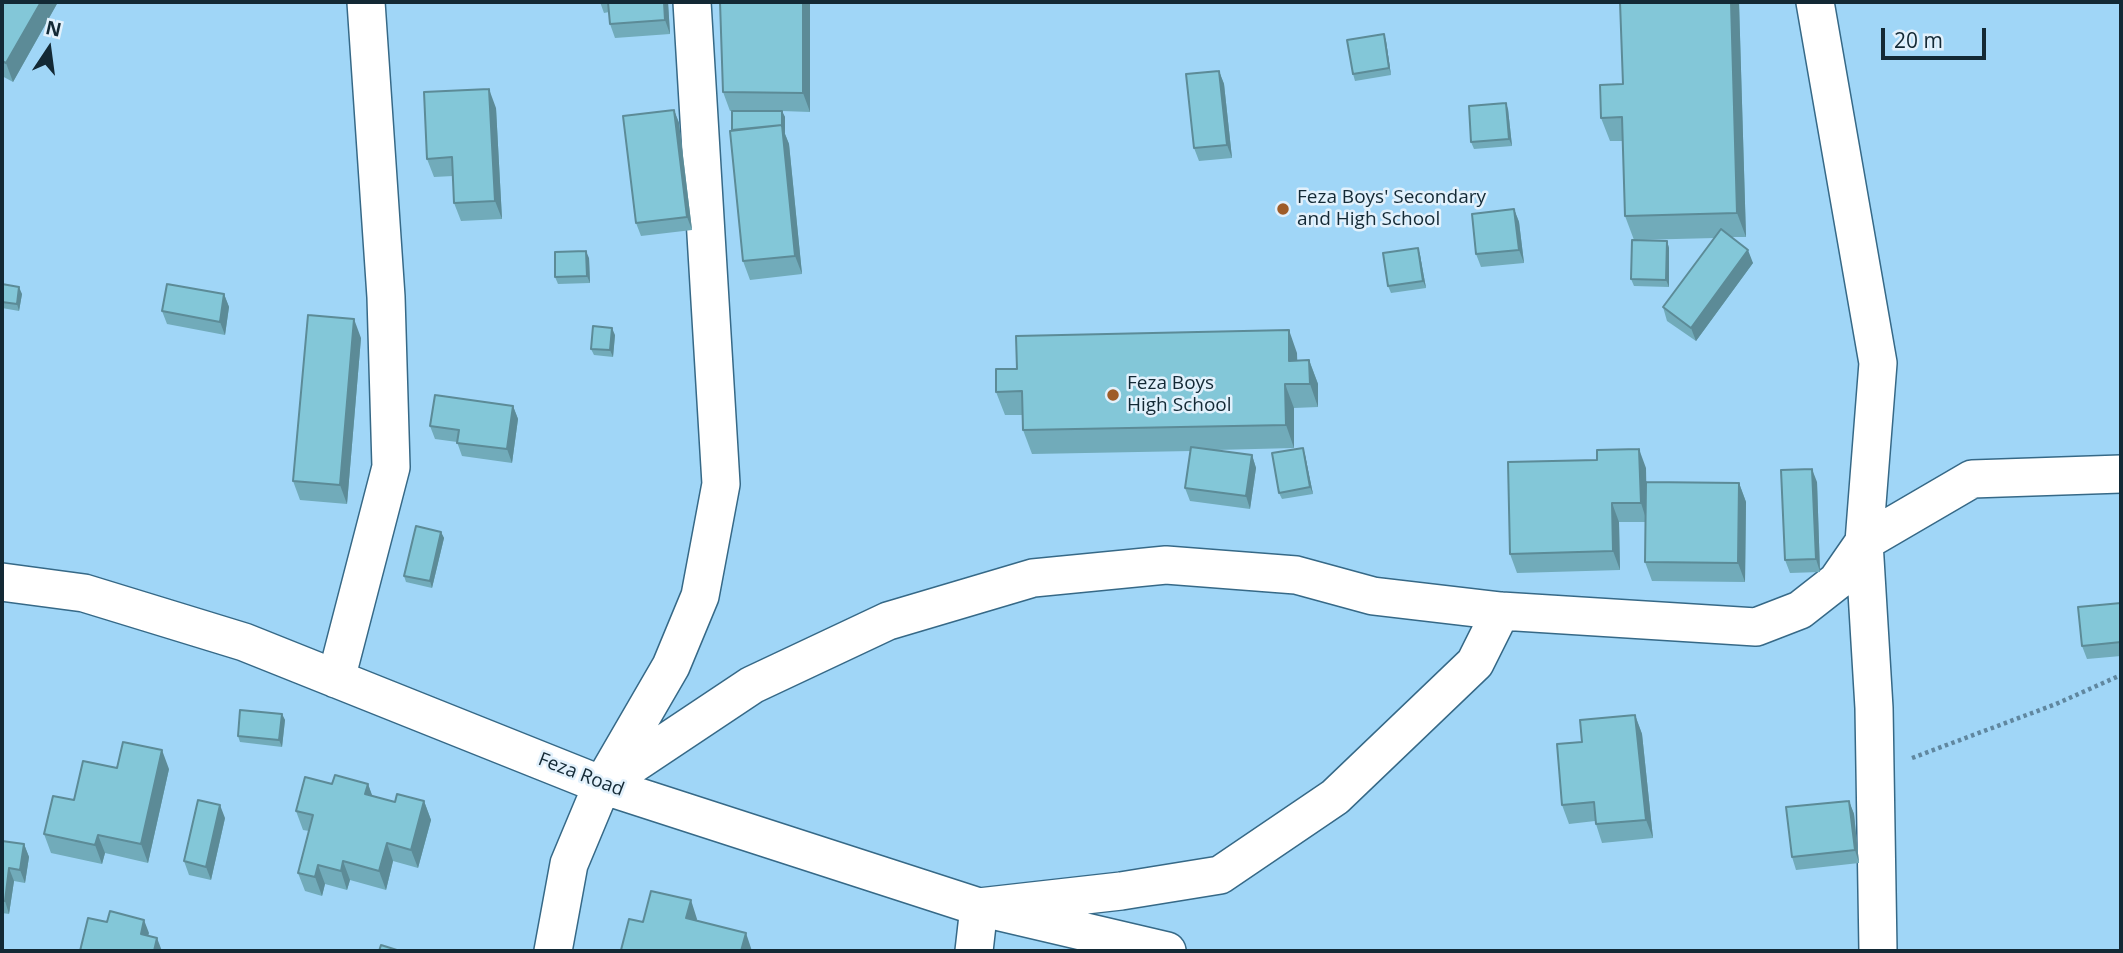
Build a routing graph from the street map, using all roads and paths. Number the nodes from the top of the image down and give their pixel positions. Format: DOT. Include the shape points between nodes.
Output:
graph roads {
  1 [pos="366,2"];
  2 [pos="692,2"];
  3 [pos="1815,2"];
  4 [pos="2121,474"];
  5 [pos="1864,542"];
  6 [pos="2,582"];
  7 [pos="1501,611"];
  8 [pos="2121,675"];
  9 [pos="336,679"];
  10 [pos="1875,771"];
  11 [pos="602,785"];
  12 [pos="979,907"];
  13 [pos="553,951"];
  14 [pos="974,951"];
  15 [pos="1167,951"];
  16 [pos="1878,951"];
  1 -- 9 [label="street" via="386,297 391,467"];
  2 -- 11 [label="street" via="721,484 700,596 671,666"];
  3 -- 5 [label="street" via="1878,363"];
  4 -- 5 [label="street" via="1972,479"];
  5 -- 7 [label="street" via="1837,581 1800,610 1756,627"];
  5 -- 10 [label="street"];
  6 -- 9 [label="street, Feza Road" via="84,593 244,642"];
  7 -- 11 [label="street" via="1373,596 1296,575 1166,565 1033,578 888,621 751,685"];
  7 -- 12 [label="street" via="1475,663 1335,797 1220,876"];
  8 -- 10 [label="path"];
  9 -- 11 [label="street, Feza Road"];
  10 -- 16 [label="street"];
  11 -- 12 [label="street, Feza Road"];
  11 -- 13 [label="street" via="569,864"];
  12 -- 14 [label="street"];
  12 -- 15 [label="street, Feza Road"];
}
